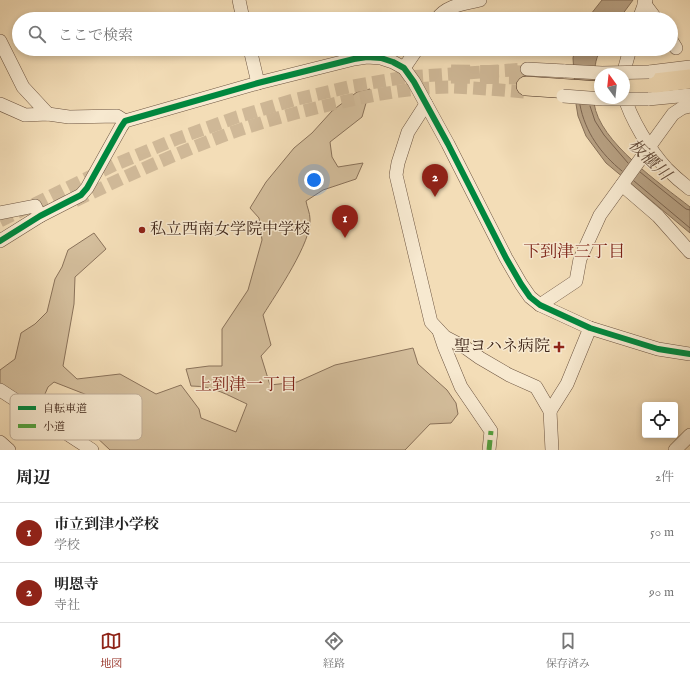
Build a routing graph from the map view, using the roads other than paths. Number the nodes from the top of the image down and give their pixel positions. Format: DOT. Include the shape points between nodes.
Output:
graph roads {
  1 [pos="239,0"];
  2 [pos="480,0"];
  3 [pos="645,2"];
  4 [pos="242,12"];
  5 [pos="444,12"];
  6 [pos="641,12"];
  7 [pos="651,12"];
  8 [pos="0,42"];
  9 [pos="252,56"];
  10 [pos="412,56"];
  11 [pos="628,56"];
  12 [pos="690,67"];
  13 [pos="404,68"];
  14 [pos="625,68"];
  15 [pos="690,79"];
  16 [pos="526,81"];
  17 [pos="594,82"];
  18 [pos="258,83"];
  19 [pos="564,83"];
  20 [pos="630,83"];
  21 [pos="690,87"];
  22 [pos="594,90"];
  23 [pos="630,92"];
  24 [pos="690,95"];
  25 [pos="0,104"];
  26 [pos="426,104"];
  27 [pos="626,104"];
  28 [pos="690,106"];
  29 [pos="48,114"];
  30 [pos="125,121"];
  31 [pos="650,147"];
  32 [pos="622,185"];
  33 [pos="690,189"];
  34 [pos="0,213"];
  35 [pos="40,216"];
  36 [pos="0,241"];
  37 [pos="690,252"];
  38 [pos="540,305"];
  39 [pos="590,328"];
  40 [pos="439,331"];
  41 [pos="690,354"];
  42 [pos="0,390"];
  43 [pos="10,397"];
  44 [pos="550,411"];
  45 [pos="690,435"];
  46 [pos="77,440"];
  47 [pos="0,442"];
  48 [pos="9,450"];
  49 [pos="92,450"];
  50 [pos="489,450"];
  51 [pos="552,450"];
  52 [pos="675,450"];
  1 -- 4 [label="street"];
  2 -- 5 [label="street" via="451,7"];
  3 -- 6 [label="street"];
  3 -- 7 [label="street"];
  8 -- 29 [label="street" via="23,87"];
  9 -- 18 [label="street"];
  10 -- 13 [label="street"];
  11 -- 14 [label="street"];
  12 -- 19 [label="street, bridge" via="608,73"];
  13 -- 18 [label="street" via="381,58 367,57"];
  13 -- 26 [label="street"];
  15 -- 20 [label="highway"];
  16 -- 19 [label="highway"];
  17 -- 19 [label="highway"];
  18 -- 30 [label="street"];
  19 -- 22 [label="highway"];
  19 -- 24 [label="street, bridge" via="603,99 648,99"];
  21 -- 23 [label="highway"];
  25 -- 29 [label="street" via="25,115"];
  26 -- 38 [label="street" via="520,284"];
  26 -- 40 [label="street" via="408,132 396,175 431,322"];
  27 -- 31 [label="street"];
  28 -- 31 [label="street" via="673,114"];
  29 -- 30 [label="street" via="69,117 117,116"];
  30 -- 35 [label="street" via="82,195"];
  31 -- 32 [label="street"];
  31 -- 33 [label="street" via="666,168"];
  32 -- 37 [label="street" via="658,216"];
  32 -- 38 [label="street" via="600,215 580,259 576,281"];
  34 -- 35 [label="street" via="35,206"];
  35 -- 36 [label="street"];
  38 -- 39 [label="street"];
  39 -- 41 [label="street" via="658,349"];
  39 -- 44 [label="street" via="567,384"];
  40 -- 44 [label="street" via="509,375 536,387"];
  40 -- 50 [label="street" via="461,387 491,431"];
  42 -- 43 [label="street"];
  44 -- 51 [label="street"];
  45 -- 52 [label="street"];
  46 -- 49 [label="street"];
  47 -- 48 [label="street"];
}
